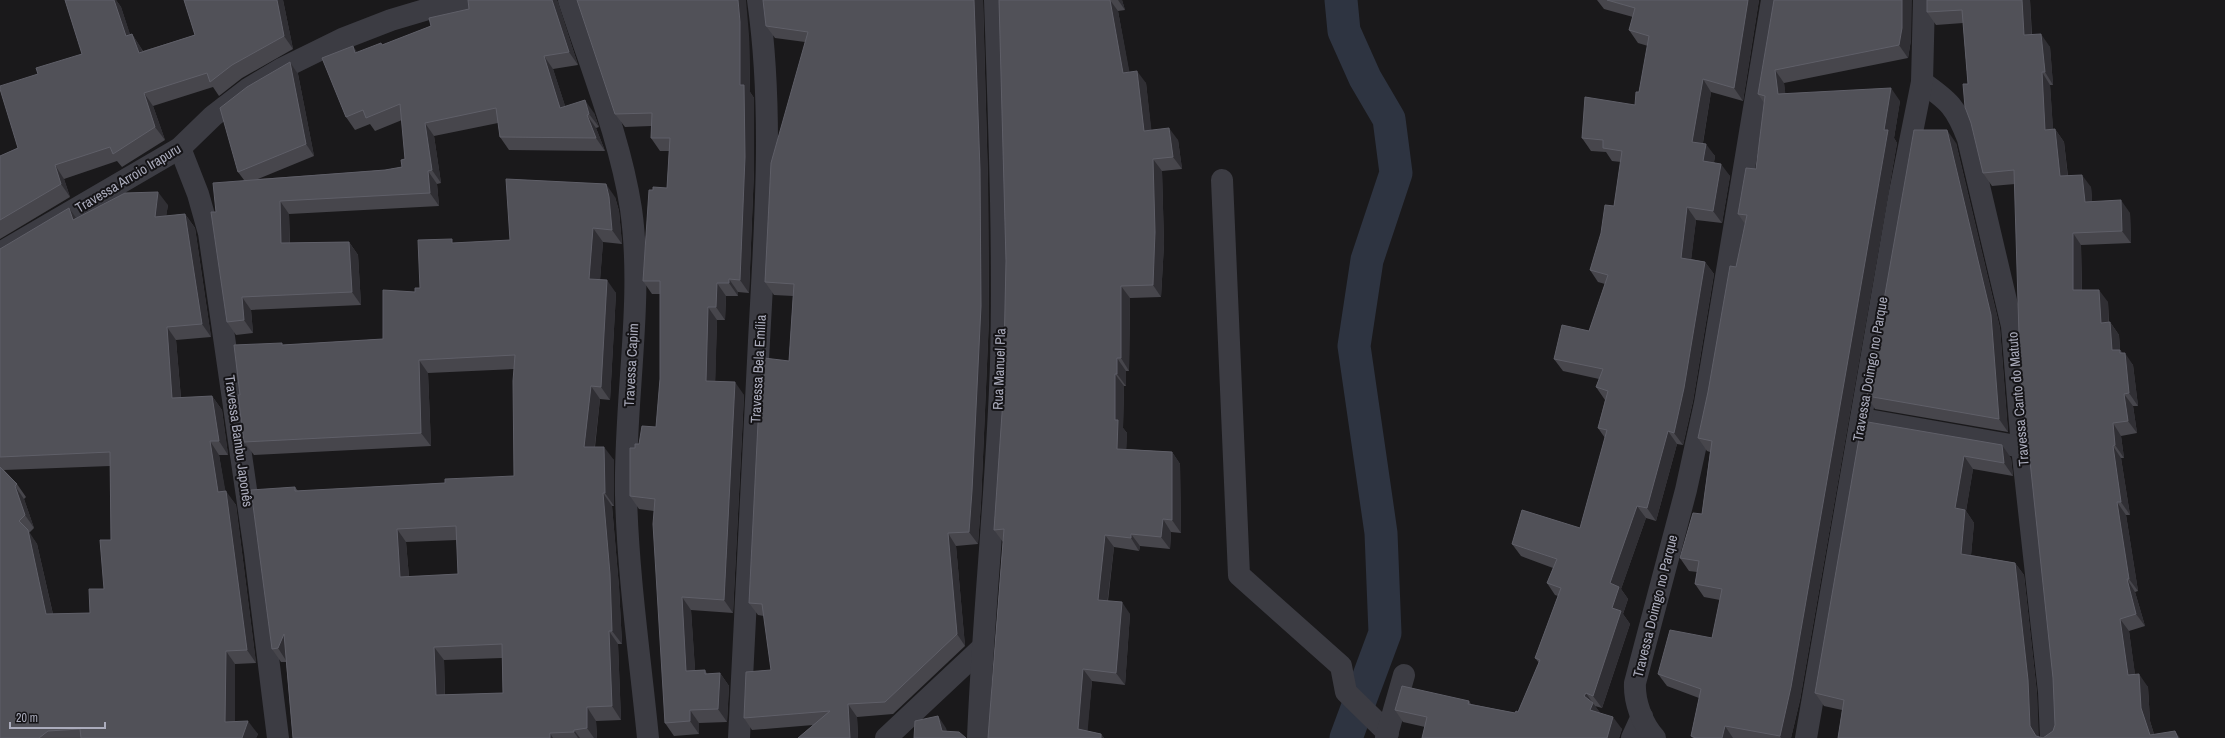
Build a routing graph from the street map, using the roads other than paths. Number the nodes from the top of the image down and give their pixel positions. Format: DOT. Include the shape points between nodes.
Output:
graph roads {
  1 [pos="467,0"];
  2 [pos="569,0"];
  3 [pos="758,0"];
  4 [pos="995,0"];
  5 [pos="1772,0"];
  6 [pos="1924,0"];
  7 [pos="1922,82"];
  8 [pos="180,148"];
  9 [pos="1222,180"];
  10 [pos="0,253"];
  11 [pos="1862,418"];
  12 [pos="2022,447"];
  13 [pos="982,648"];
  14 [pos="1404,675"];
  15 [pos="1642,716"];
  16 [pos="1386,733"];
  17 [pos="278,738"];
  18 [pos="648,738"];
  19 [pos="739,738"];
  20 [pos="886,738"];
  21 [pos="978,738"];
  22 [pos="1632,738"];
  23 [pos="1655,738"];
  24 [pos="1806,738"];
  25 [pos="2051,738"];
  1 -- 8 [label="street, Travessa Arroio Irapuru" via="390,20 342,39 283,68 248,89 219,111"];
  2 -- 18 [label="street, Travessa Capim" via="623,168 631,216 634,245 634,313 626,494"];
  3 -- 19 [label="street, Travessa Bela Emília" via="764,41 767,108 763,256"];
  4 -- 13 [label="street, Rua Manuel Pla" via="1000,141 1001,363 995,484"];
  5 -- 15 [label="street, Travessa Doimgo no Parque" via="1705,403 1686,490 1635,683 1634,692"];
  6 -- 7 [label="street, Travessa Doimgo no Parque"];
  7 -- 11 [label="street, Travessa Doimgo no Parque" via="1899,197"];
  7 -- 12 [label="street, Travessa Canto do Matuto" via="1947,100 1956,112 1968,139 2012,326"];
  8 -- 10 [label="street, Travessa Arroio Irapuru"];
  8 -- 17 [label="street, Travessa Bambu Japonês" via="198,194 209,233"];
  9 -- 16 [label="street" via="1239,575 1340,666 1346,692"];
  11 -- 12 [label="street"];
  11 -- 24 [label="street, Travessa Doimgo no Parque"];
  12 -- 25 [label="street, Travessa Canto do Matuto" via="2049,692"];
  13 -- 20 [label="street"];
  13 -- 21 [label="street, Rua Manuel Pla"];
  14 -- 16 [label="street"];
  15 -- 22 [label="street"];
  15 -- 23 [label="street, Travessa Doimgo no Parque" via="1649,732"];
}
